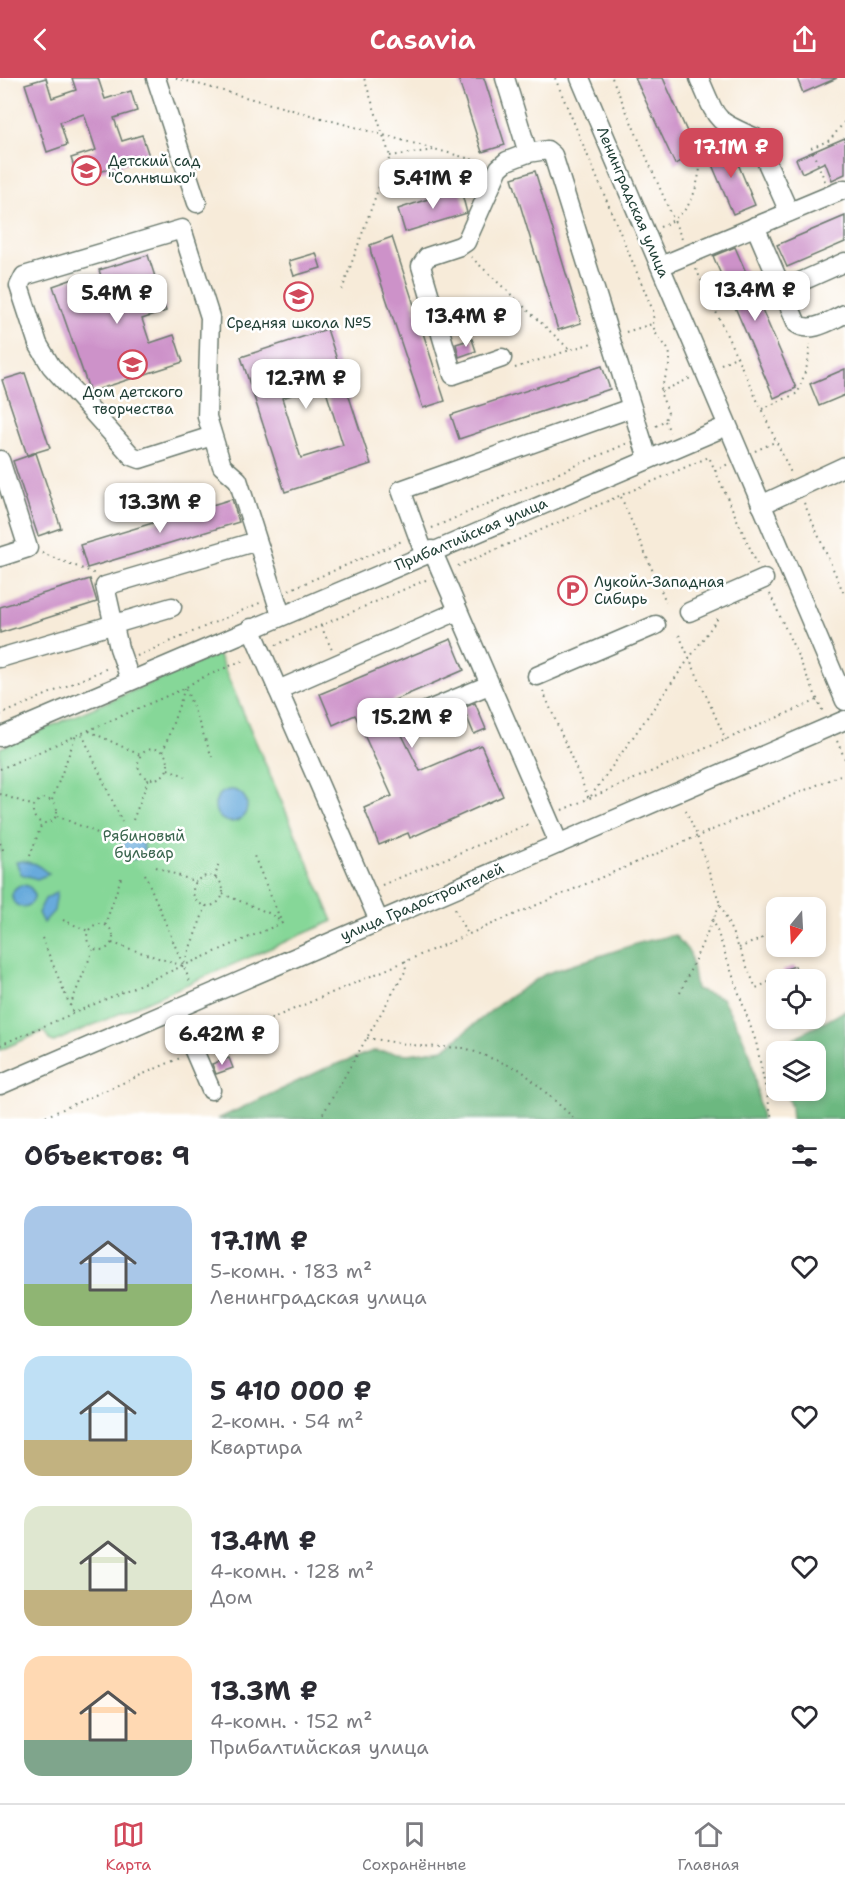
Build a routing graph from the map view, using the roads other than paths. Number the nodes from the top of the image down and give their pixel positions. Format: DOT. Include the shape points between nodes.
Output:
graph roads {
  1 [pos="156,78"];
  2 [pos="505,78"];
  3 [pos="580,78"];
  4 [pos="699,78"];
  5 [pos="528,153"];
  6 [pos="838,192"];
  7 [pos="197,203"];
  8 [pos="789,212"];
  9 [pos="756,226"];
  10 [pos="845,262"];
  11 [pos="661,266"];
  12 [pos="782,290"];
  13 [pos="845,314"];
  14 [pos="502,358"];
  15 [pos="631,408"];
  16 [pos="727,426"];
  17 [pos="212,436"];
  18 [pos="0,459"];
  19 [pos="648,459"];
  20 [pos="845,466"];
  21 [pos="761,505"];
  22 [pos="258,541"];
  23 [pos="428,552"];
  24 [pos="0,557"];
  25 [pos="764,579"];
  26 [pos="172,607"];
  27 [pos="458,611"];
  28 [pos="689,612"];
  29 [pos="281,615"];
  30 [pos="115,624"];
  31 [pos="656,625"];
  32 [pos="251,628"];
  33 [pos="820,641"];
  34 [pos="0,658"];
  35 [pos="845,667"];
  36 [pos="537,676"];
  37 [pos="130,679"];
  38 [pos="489,684"];
  39 [pos="278,690"];
  40 [pos="845,702"];
  41 [pos="407,719"];
  42 [pos="845,720"];
  43 [pos="0,737"];
  44 [pos="559,844"];
  45 [pos="380,921"];
  46 [pos="176,1009"];
  47 [pos="0,1085"];
  48 [pos="211,1090"];
  1 -- 7 [label="street"];
  2 -- 5 [label="street"];
  3 -- 11 [label="street, Ленинградская улица"];
  4 -- 8 [label="street" via="716,117 756,138"];
  5 -- 14 [label="street" via="499,168 466,242 427,256 421,266 453,375"];
  5 -- 15 [label="street" via="547,150 553,155"];
  6 -- 8 [label="street"];
  8 -- 9 [label="street"];
  9 -- 11 [label="street"];
  9 -- 12 [label="street"];
  10 -- 12 [label="street"];
  11 -- 16 [label="street, Ленинградская улица"];
  12 -- 13 [label="street" via="797,324 803,328"];
  15 -- 19 [label="street"];
  15 -- 23 [label="street" via="401,490 416,535"];
  16 -- 19 [label="street, Прибалтийская улица"];
  16 -- 21 [label="street"];
  17 -- 17 [label="street" via="140,459 132,456 47,359 18,286 24,276 182,229 210,317 207,417"];
  17 -- 22 [label="street" via="222,466 238,480"];
  18 -- 24 [label="street" via="28,548"];
  19 -- 23 [label="street, Прибалтийская улица"];
  20 -- 21 [label="street"];
  21 -- 33 [label="street"];
  22 -- 29 [label="street"];
  22 -- 30 [label="street" via="105,586"];
  23 -- 27 [label="street"];
  23 -- 29 [label="street, Прибалтийская улица"];
  25 -- 28 [label="street"];
  26 -- 30 [label="street"];
  27 -- 38 [label="street"];
  27 -- 39 [label="street"];
  29 -- 32 [label="street, Прибалтийская улица"];
  30 -- 34 [label="street"];
  30 -- 37 [label="street"];
  31 -- 36 [label="street"];
  32 -- 37 [label="street, Прибалтийская улица"];
  32 -- 39 [label="street"];
  33 -- 35 [label="street"];
  33 -- 40 [label="street"];
  37 -- 43 [label="street, Прибалтийская улица"];
  38 -- 41 [label="street"];
  38 -- 44 [label="street"];
  39 -- 45 [label="street"];
  42 -- 44 [label="street, улица Градостроителей"];
  44 -- 45 [label="street, улица Градостроителей"];
  45 -- 46 [label="street, улица Градостроителей"];
  46 -- 47 [label="street, улица Градостроителей"];
  46 -- 48 [label="street"];
}
